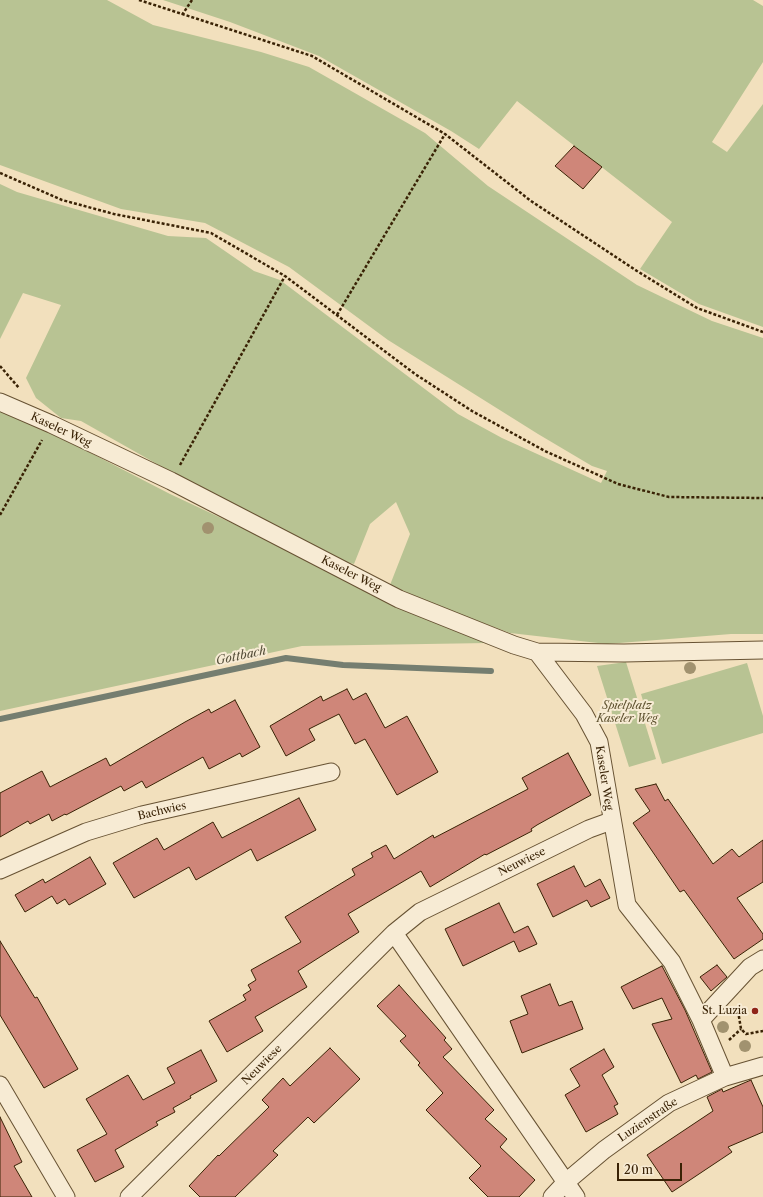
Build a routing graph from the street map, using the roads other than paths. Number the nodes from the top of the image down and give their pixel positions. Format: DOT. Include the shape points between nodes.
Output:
graph roads {
  1 [pos="0,402"];
  2 [pos="763,650"];
  3 [pos="537,652"];
  4 [pos="331,772"];
  5 [pos="611,821"];
  6 [pos="589,828"];
  7 [pos="0,870"];
  8 [pos="394,933"];
  9 [pos="763,959"];
  10 [pos="701,1020"];
  11 [pos="763,1066"];
  12 [pos="725,1077"];
  13 [pos="0,1085"];
  14 [pos="566,1182"];
  15 [pos="66,1197"];
  16 [pos="129,1197"];
  17 [pos="552,1197"];
  18 [pos="576,1197"];
  1 -- 3 [label="street, Kaseler Weg" via="171,482 399,599"];
  2 -- 3 [label="street"];
  3 -- 5 [label="street, Kaseler Weg" via="584,714 599,742"];
  4 -- 7 [label="street, Bachwies" via="86,832"];
  5 -- 6 [label="street, Kaseler Weg"];
  5 -- 10 [label="street, Kaseler Weg" via="627,905 672,962"];
  6 -- 8 [label="street, Neuwiese" via="420,912"];
  8 -- 14 [label="street"];
  8 -- 16 [label="street, Neuwiese"];
  9 -- 10 [label="street" via="750,967"];
  10 -- 12 [label="street, Kaseler Weg"];
  11 -- 12 [label="street, Luzienstraße"];
  12 -- 14 [label="street, Luzienstraße" via="669,1103 604,1150"];
  13 -- 15 [label="street"];
  14 -- 17 [label="street, Luzienstraße"];
  14 -- 18 [label="street"];
}
